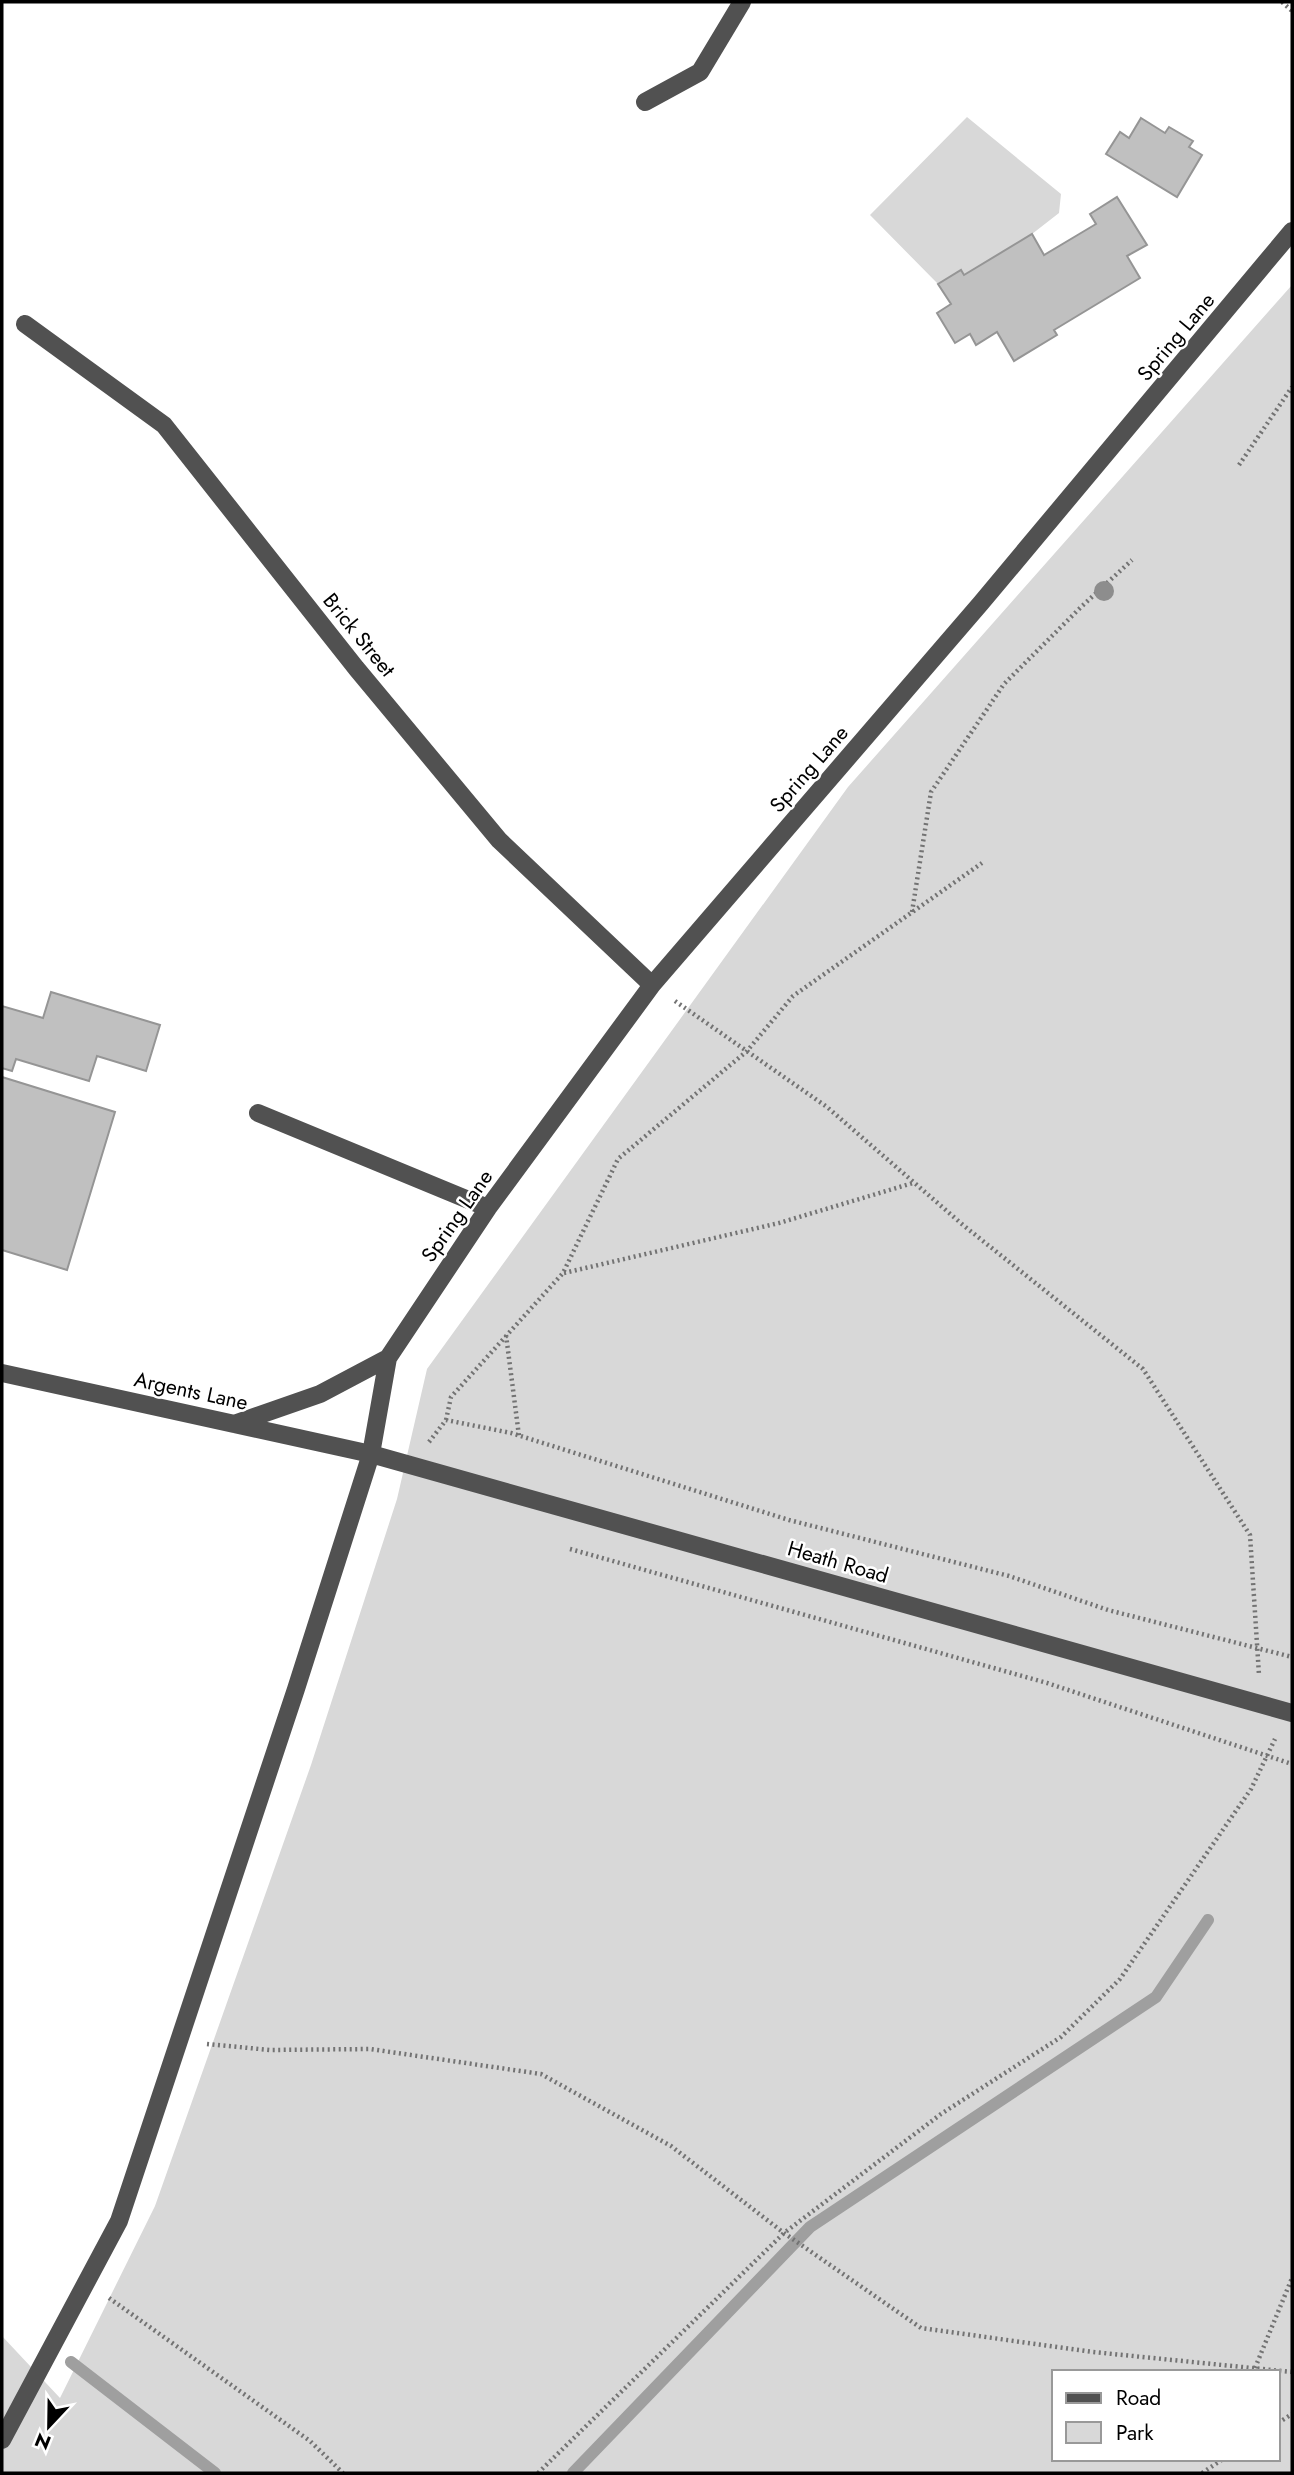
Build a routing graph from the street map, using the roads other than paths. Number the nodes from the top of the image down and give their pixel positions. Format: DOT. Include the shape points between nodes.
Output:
graph roads {
  1 [pos="742,2"];
  2 [pos="645,102"];
  3 [pos="1292,231"];
  4 [pos="25,324"];
  5 [pos="652,985"];
  6 [pos="258,1113"];
  7 [pos="488,1208"];
  8 [pos="388,1358"];
  9 [pos="2,1373"];
  10 [pos="234,1424"];
  11 [pos="371,1454"];
  12 [pos="1290,1713"];
  13 [pos="2,2440"];
  1 -- 2 [label="street" via="700,72"];
  3 -- 5 [label="street, Spring Lane" via="999,582"];
  4 -- 5 [label="street, Brick Street" via="164,425 499,840"];
  5 -- 7 [label="street, Spring Lane"];
  6 -- 7 [label="street"];
  7 -- 8 [label="street, Spring Lane"];
  8 -- 10 [label="street, Spring Lane" via="320,1394"];
  8 -- 11 [label="street, Spring Lane"];
  9 -- 10 [label="street, Argents Lane"];
  10 -- 11 [label="street, Argents Lane"];
  11 -- 12 [label="street, Heath Road"];
  11 -- 13 [label="street, Spring Lane" via="119,2221"];
}
